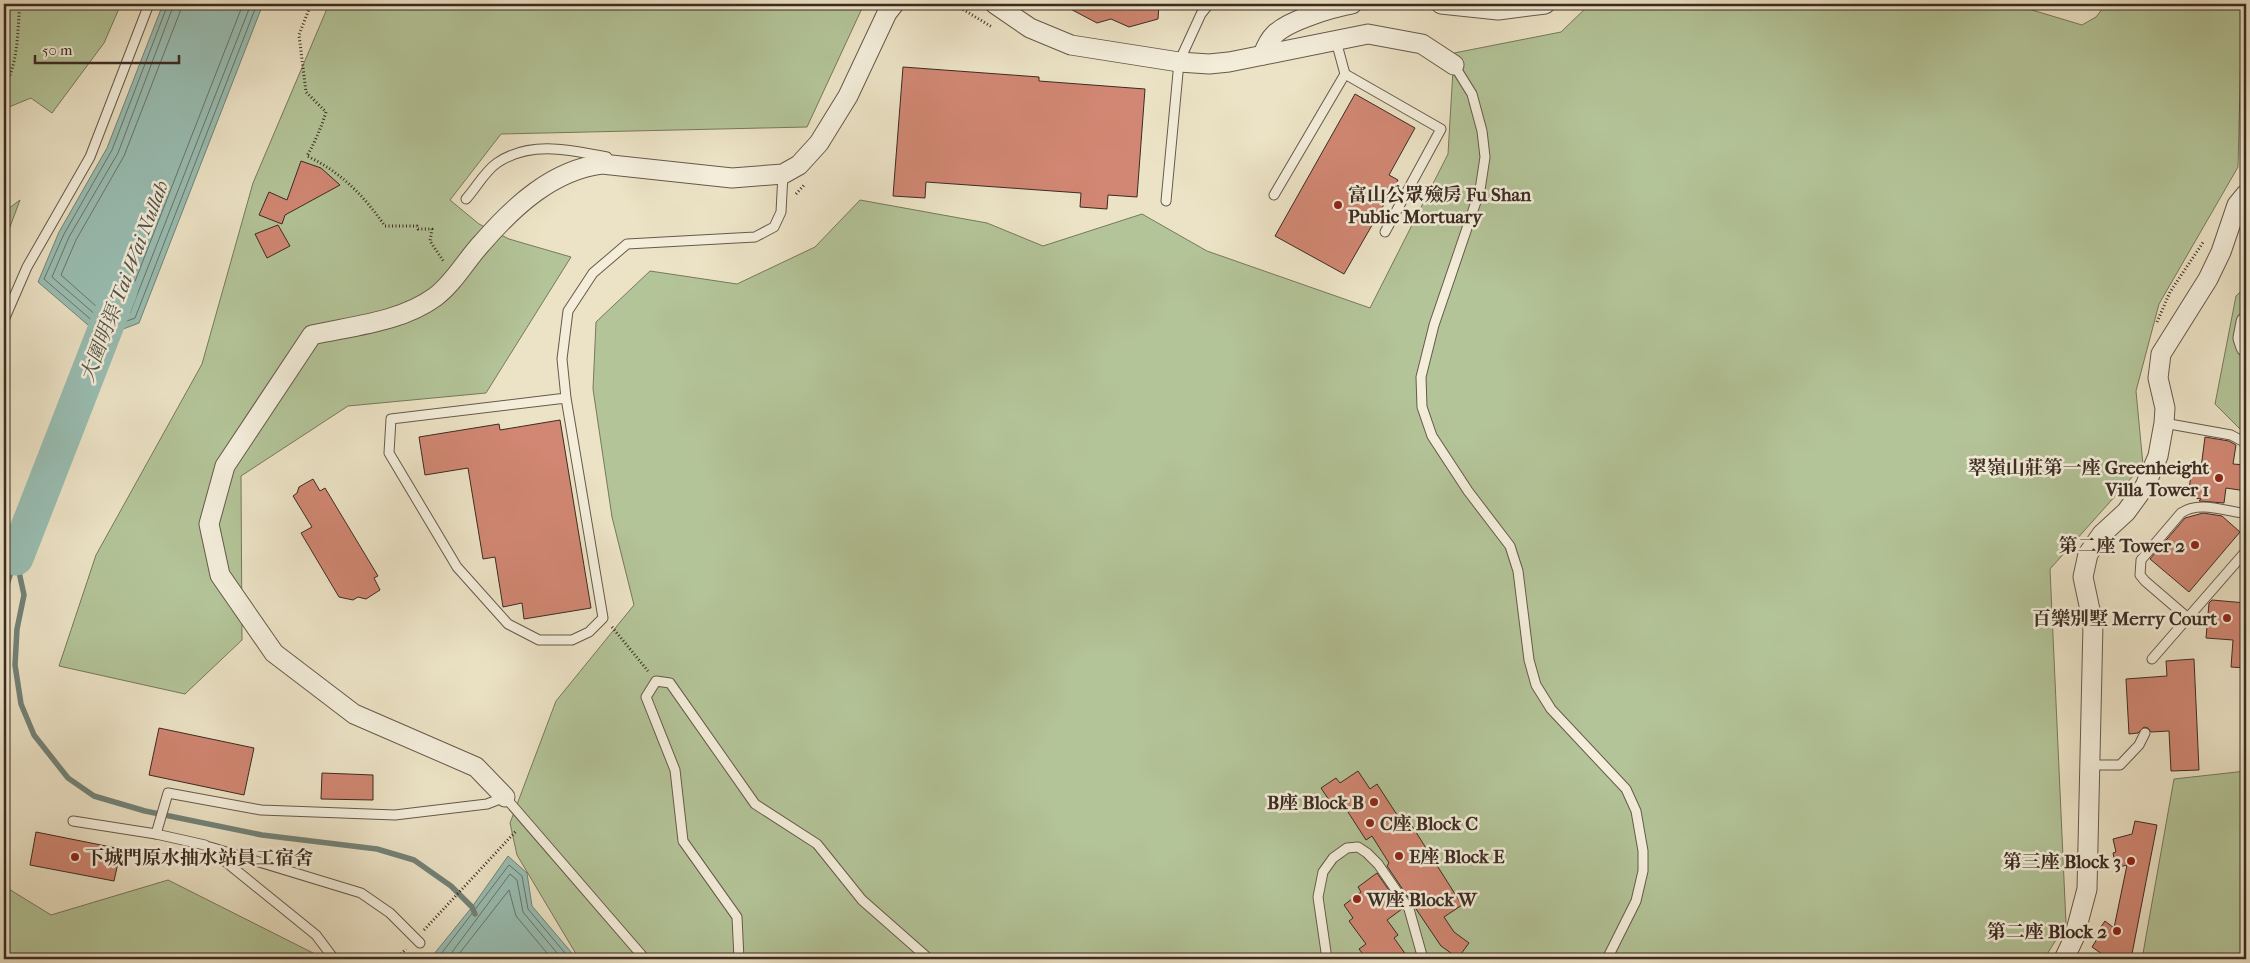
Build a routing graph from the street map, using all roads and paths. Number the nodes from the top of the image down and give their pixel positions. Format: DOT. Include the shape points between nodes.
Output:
graph roads {
  1 [pos="20,4"];
  2 [pos="149,4"];
  3 [pos="311,4"];
  4 [pos="894,4"];
  5 [pos="995,4"];
  6 [pos="1209,4"];
  7 [pos="1352,4"];
  8 [pos="1442,4"];
  9 [pos="1545,4"];
  10 [pos="1336,41"];
  11 [pos="1263,54"];
  12 [pos="1179,62"];
  13 [pos="1454,65"];
  14 [pos="1345,74"];
  15 [pos="4,88"];
  16 [pos="664,169"];
  17 [pos="783,174"];
  18 [pos="2246,194"];
  19 [pos="1274,195"];
  20 [pos="466,199"];
  21 [pos="1166,201"];
  22 [pos="1385,232"];
  23 [pos="2206,238"];
  24 [pos="452,279"];
  25 [pos="4,320"];
  26 [pos="2246,322"];
  27 [pos="2156,328"];
  28 [pos="2246,347"];
  29 [pos="566,398"];
  30 [pos="2164,424"];
  31 [pos="2246,443"];
  32 [pos="2246,511"];
  33 [pos="2246,551"];
  34 [pos="603,618"];
  35 [pos="2188,618"];
  36 [pos="2152,659"];
  37 [pos="656,681"];
  38 [pos="2145,732"];
  39 [pos="2091,765"];
  40 [pos="505,797"];
  41 [pos="73,821"];
  42 [pos="516,830"];
  43 [pos="156,834"];
  44 [pos="205,846"];
  45 [pos="423,931"];
  46 [pos="420,943"];
  47 [pos="410,945"];
  48 [pos="334,959"];
  49 [pos="396,959"];
  50 [pos="645,959"];
  51 [pos="739,959"];
  52 [pos="929,959"];
  53 [pos="1327,959"];
  54 [pos="1423,959"];
  55 [pos="1607,959"];
  56 [pos="2064,959"];
  1 -- 15 [label="path" via="19,39"];
  2 -- 25 [label="lane" via="90,158 27,267"];
  3 -- 24 [label="path" via="299,35 305,85 306,92 326,112 320,134 307,156 333,170 352,186 385,226 417,226 418,229 432,230 430,241"];
  4 -- 17 [label="street" via="848,96 819,143 799,165"];
  5 -- 12 [label="street" via="1030,28 1071,45"];
  6 -- 12 [label="lane" via="1201,14"];
  7 -- 11 [label="street" via="1335,7 1276,33"];
  8 -- 9 [label="street" via="1498,10"];
  10 -- 11 [label="street"];
  10 -- 13 [label="street" via="1368,34 1422,44"];
  10 -- 14 [label="lane"];
  11 -- 12 [label="street" via="1209,64"];
  12 -- 21 [label="lane"];
  13 -- 55 [label="lane" via="1472,94 1485,157 1480,190 1434,325 1421,377 1422,407 1432,436 1510,546 1518,571 1529,660 1536,684 1551,709 1626,789 1636,811 1643,871 1636,901"];
  14 -- 19 [label="lane"];
  14 -- 22 [label="lane" via="1441,129"];
  16 -- 17 [label="street" via="732,178"];
  16 -- 20 [label="lane" via="546,148 514,154 496,164"];
  16 -- 24 [label="street" via="602,164 584,166 557,177 525,199 482,242"];
  17 -- 29 [label="lane" via="781,212 774,227 755,237 627,244 593,273 568,311 562,359"];
  18 -- 30 [label="street" via="2237,205 2208,279 2161,354 2158,378 2165,408"];
  23 -- 27 [label="path" via="2170,292"];
  24 -- 40 [label="street" via="435,297 402,314 312,335 225,466 209,524 220,575 274,653 354,714 476,767"];
  26 -- 28 [label="street" via="2243,338"];
  29 -- 34 [label="lane"];
  29 -- 34 [label="lane" via="391,419 389,452 457,567 508,624 540,640 572,640 589,632"];
  30 -- 31 [label="lane" via="2231,435"];
  30 -- 39 [label="street" via="2158,456 2145,486 2088,554 2083,577 2093,624"];
  32 -- 35 [label="lane" via="2188,508 2141,560 2140,575"];
  33 -- 35 [label="lane"];
  34 -- 37 [label="path"];
  35 -- 36 [label="lane"];
  37 -- 51 [label="lane" via="646,696 675,770 684,842 737,917"];
  37 -- 52 [label="lane" via="670,683 755,804 817,844 862,900"];
  38 -- 39 [label="lane" via="2139,745 2120,765"];
  39 -- 56 [label="street" via="2087,889 2074,938"];
  40 -- 43 [label="lane" via="487,804 395,815 261,810 168,793"];
  40 -- 50 [label="lane"];
  41 -- 43 [label="lane"];
  42 -- 45 [label="path"];
  43 -- 44 [label="lane"];
  44 -- 46 [label="lane" via="361,893 390,913"];
  44 -- 48 [label="lane" via="316,935"];
  47 -- 49 [label="path"];
  53 -- 54 [label="lane" via="1318,898 1323,872 1333,858 1347,848 1358,847 1378,864 1409,909"];
}
